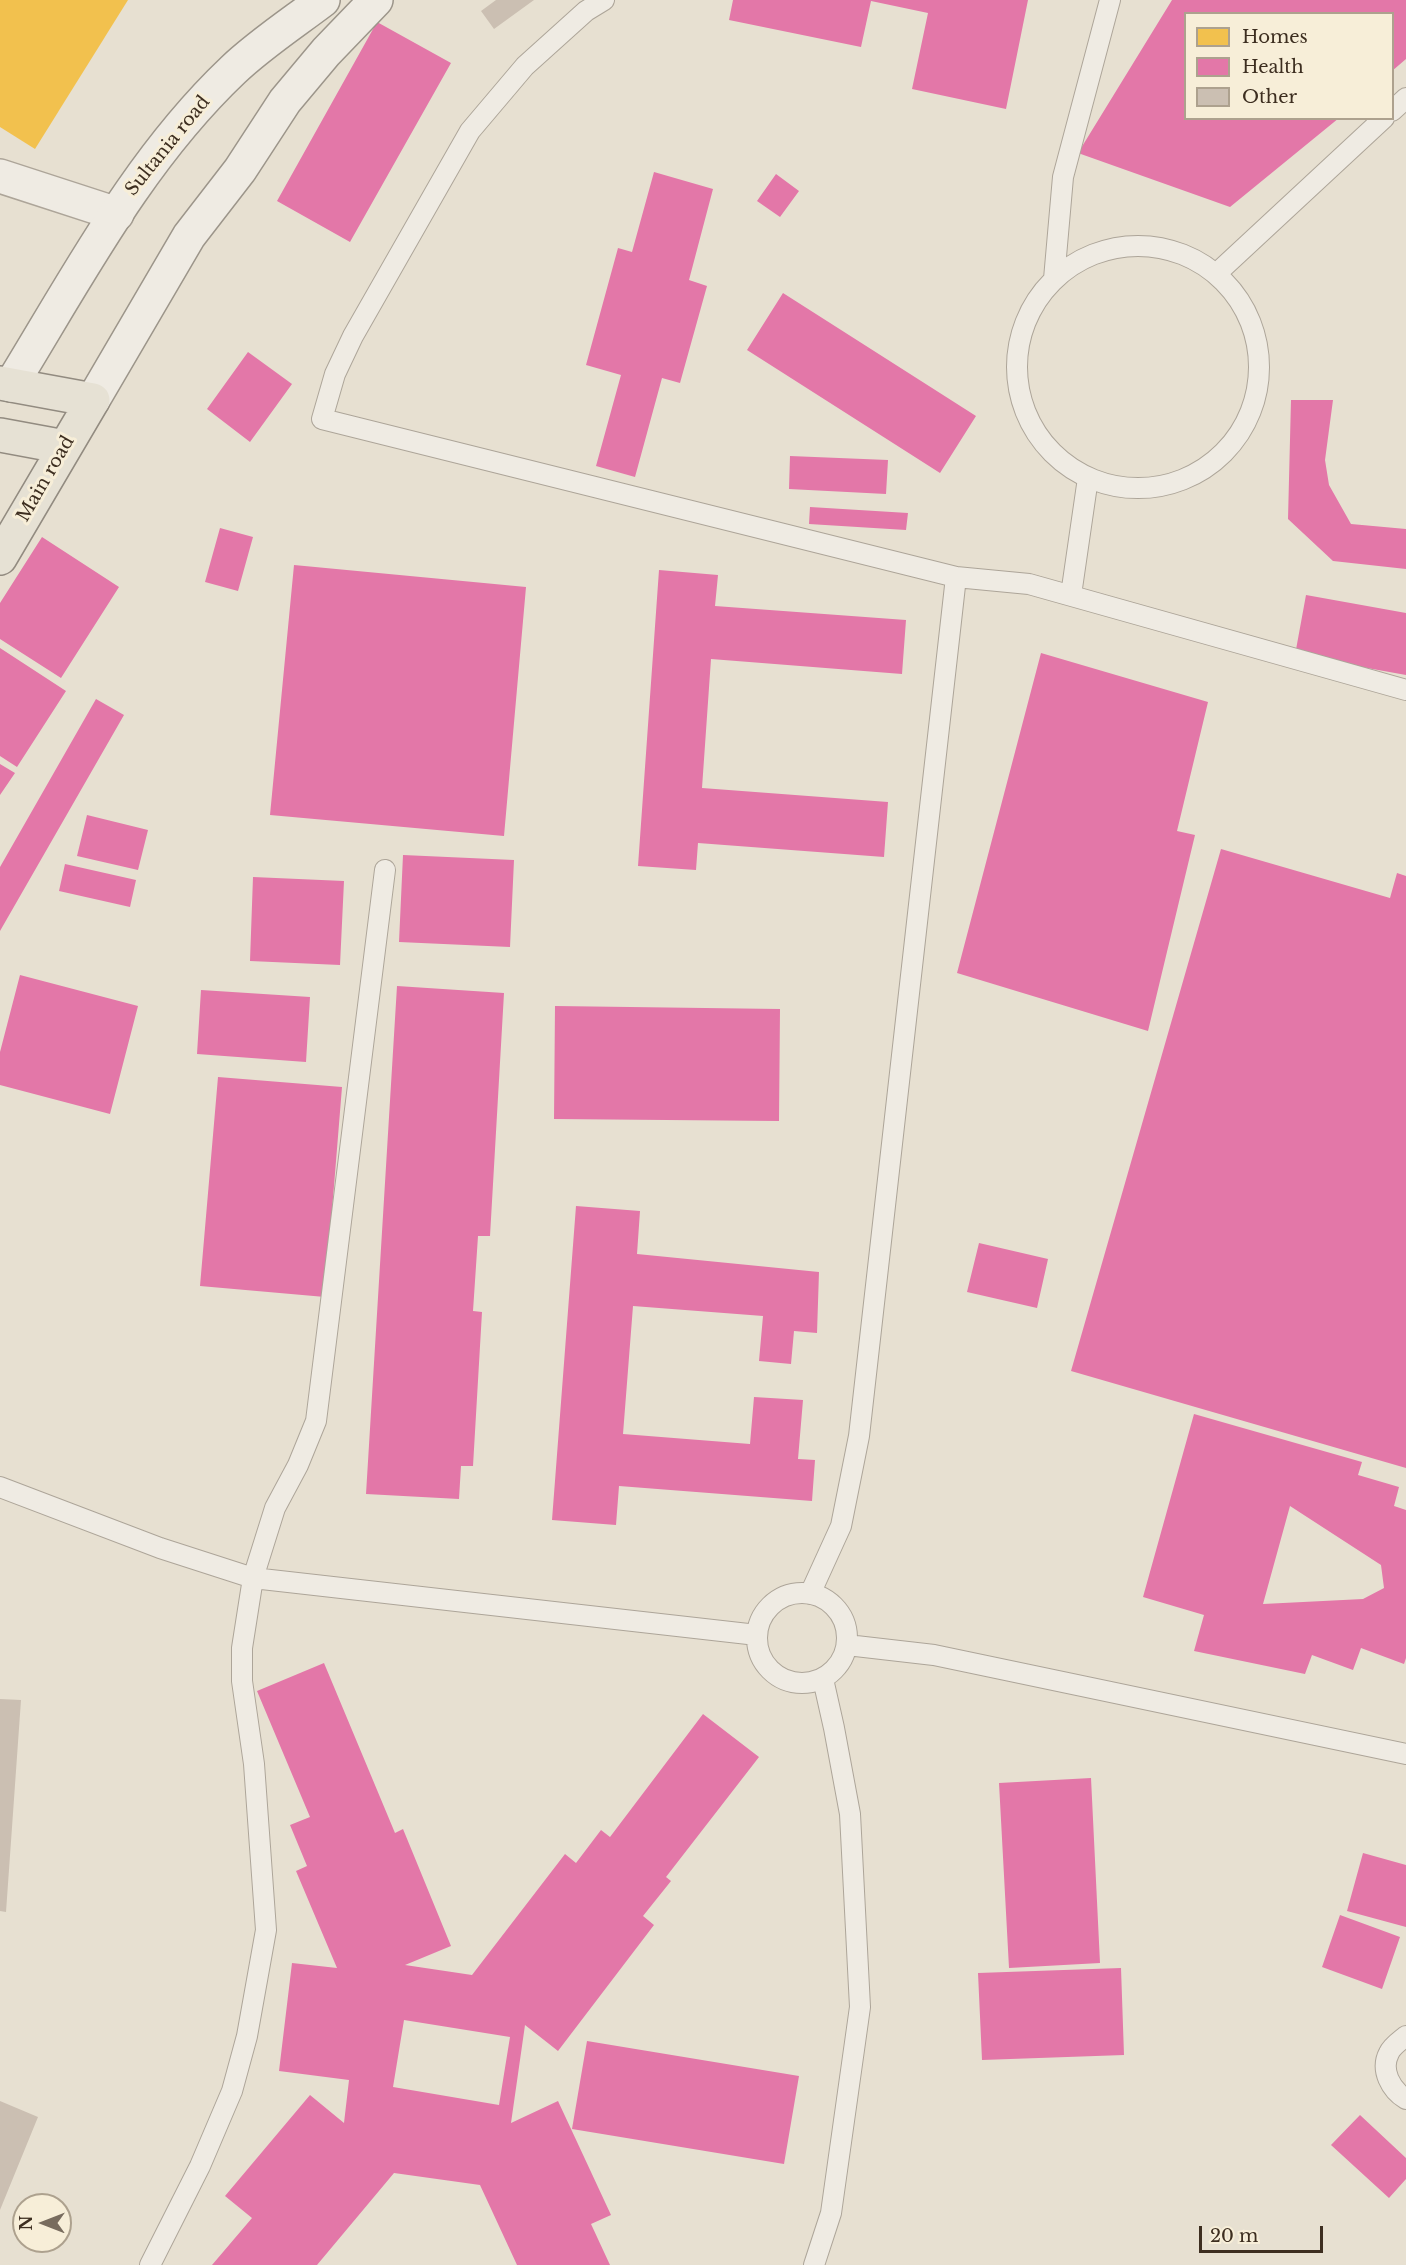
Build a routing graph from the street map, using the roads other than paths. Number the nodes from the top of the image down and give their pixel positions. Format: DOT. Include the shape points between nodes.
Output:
graph roads {
  1 [pos="323,0"];
  2 [pos="376,0"];
  3 [pos="604,0"];
  4 [pos="1110,0"];
  5 [pos="1406,98"];
  6 [pos="1394,109"];
  7 [pos="1382,120"];
  8 [pos="0,176"];
  9 [pos="117,214"];
  10 [pos="1216,274"];
  11 [pos="1054,279"];
  12 [pos="4,390"];
  13 [pos="93,400"];
  14 [pos="0,435"];
  15 [pos="65,447"];
  16 [pos="1088,478"];
  17 [pos="0,558"];
  18 [pos="956,577"];
  19 [pos="1071,595"];
  20 [pos="1406,690"];
  21 [pos="385,870"];
  22 [pos="0,1487"];
  23 [pos="253,1578"];
  24 [pos="810,1594"];
  25 [pos="757,1635"];
  26 [pos="846,1645"];
  27 [pos="822,1679"];
  28 [pos="1406,1754"];
  29 [pos="1406,2036"];
  30 [pos="1406,2099"];
  31 [pos="150,2265"];
  32 [pos="814,2265"];
  1 -- 9 [label="main road, Sultania road" via="234,68 139,177"];
  2 -- 13 [label="main road" via="285,101 240,170 189,236"];
  3 -- 18 [label="lane" via="586,11 525,66 470,130 353,336 335,374 322,419"];
  4 -- 11 [label="lane" via="1063,177"];
  5 -- 6 [label="lane"];
  7 -- 10 [label="lane"];
  8 -- 9 [label="main road"];
  9 -- 12 [label="main road, Sultania road"];
  10 -- 11 [label="lane" via="1200,261 1163,247 1124,245 1086,257"];
  10 -- 16 [label="lane" via="1231,287 1252,322 1260,363 1255,404 1235,440 1206,469 1168,485 1128,489"];
  11 -- 16 [label="lane" via="1030,310 1018,348 1019,388 1032,425 1056,456"];
  12 -- 13 [label="main road"];
  13 -- 15 [label="main road, Main road"];
  14 -- 15 [label="main road"];
  15 -- 17 [label="main road, Main road"];
  16 -- 19 [label="lane"];
  18 -- 19 [label="lane" via="1029,584"];
  18 -- 24 [label="lane" via="859,1436 841,1526"];
  19 -- 20 [label="lane"];
  21 -- 23 [label="lane" via="316,1421 275,1508"];
  22 -- 23 [label="lane" via="160,1548"];
  23 -- 25 [label="lane"];
  23 -- 31 [label="lane" via="242,1648 242,1681 254,1764 266,1930 247,2036 232,2091 200,2166"];
  24 -- 25 [label="lane" via="787,1595 773,1602 763,1614"];
  24 -- 26 [label="lane" via="831,1603 841,1615"];
  25 -- 27 [label="lane" via="761,1658 769,1670 794,1683"];
  26 -- 27 [label="lane" via="834,1671"];
  26 -- 28 [label="lane" via="934,1655"];
  27 -- 32 [label="lane" via="850,1814 860,2007 831,2213"];
  29 -- 30 [label="lane" via="1388,2055 1385,2068 1390,2083"];
}
